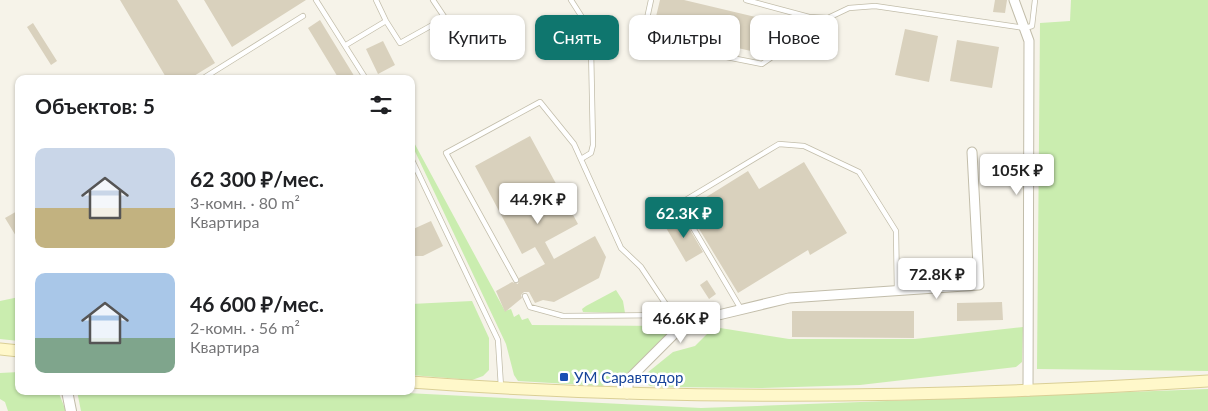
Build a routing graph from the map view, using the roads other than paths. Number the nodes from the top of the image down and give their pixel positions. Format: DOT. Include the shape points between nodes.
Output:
graph roads {
  1 [pos="316,0"];
  2 [pos="376,0"];
  3 [pos="433,0"];
  4 [pos="571,0"];
  5 [pos="651,0"];
  6 [pos="746,0"];
  7 [pos="1014,0"];
  8 [pos="1035,0"];
  9 [pos="802,15"];
  10 [pos="834,15"];
  11 [pos="303,16"];
  12 [pos="386,21"];
  13 [pos="1025,28"];
  14 [pos="346,45"];
  15 [pos="768,60"];
  16 [pos="208,75"];
  17 [pos="364,75"];
  18 [pos="972,152"];
  19 [pos="581,160"];
  20 [pos="415,166"];
  21 [pos="516,280"];
  22 [pos="896,291"];
  23 [pos="525,296"];
  24 [pos="741,309"];
  25 [pos="672,315"];
  26 [pos="681,327"];
  27 [pos="0,349"];
  28 [pos="15,351"];
  29 [pos="1208,381"];
  30 [pos="415,382"];
  31 [pos="501,388"];
  32 [pos="1028,390"];
  33 [pos="627,394"];
  34 [pos="67,395"];
  35 [pos="71,411"];
  1 -- 14 [label="lane"];
  2 -- 12 [label="lane"];
  3 -- 12 [label="lane" via="445,18 400,43"];
  4 -- 19 [label="lane" via="587,25 591,48 593,146 591,153"];
  5 -- 15 [label="lane" via="643,37 656,43 762,64"];
  6 -- 9 [label="lane"];
  7 -- 13 [label="street"];
  8 -- 13 [label="lane" via="1032,26"];
  10 -- 13 [label="lane" via="849,8 875,6"];
  11 -- 16 [label="lane"];
  12 -- 14 [label="lane"];
  13 -- 32 [label="street" via="1029,41"];
  14 -- 17 [label="lane"];
  18 -- 22 [label="street" via="979,285"];
  19 -- 21 [label="lane" via="574,144 540,102 446,152"];
  19 -- 25 [label="lane" via="621,248 641,267"];
  20 -- 31 [label="lane" via="498,340"];
  22 -- 24 [label="street" via="789,298"];
  22 -- 24 [label="lane" via="896,231 859,172 804,146 779,144 679,204"];
  23 -- 25 [label="lane" via="530,307 563,316"];
  24 -- 26 [label="street"];
  25 -- 26 [label="lane"];
  26 -- 33 [label="street" via="629,380"];
  27 -- 28 [label="main road"];
  29 -- 32 [label="main road"];
  30 -- 31 [label="main road"];
  31 -- 33 [label="main road"];
  32 -- 33 [label="main road" via="845,396"];
  34 -- 35 [label="street"];
}
